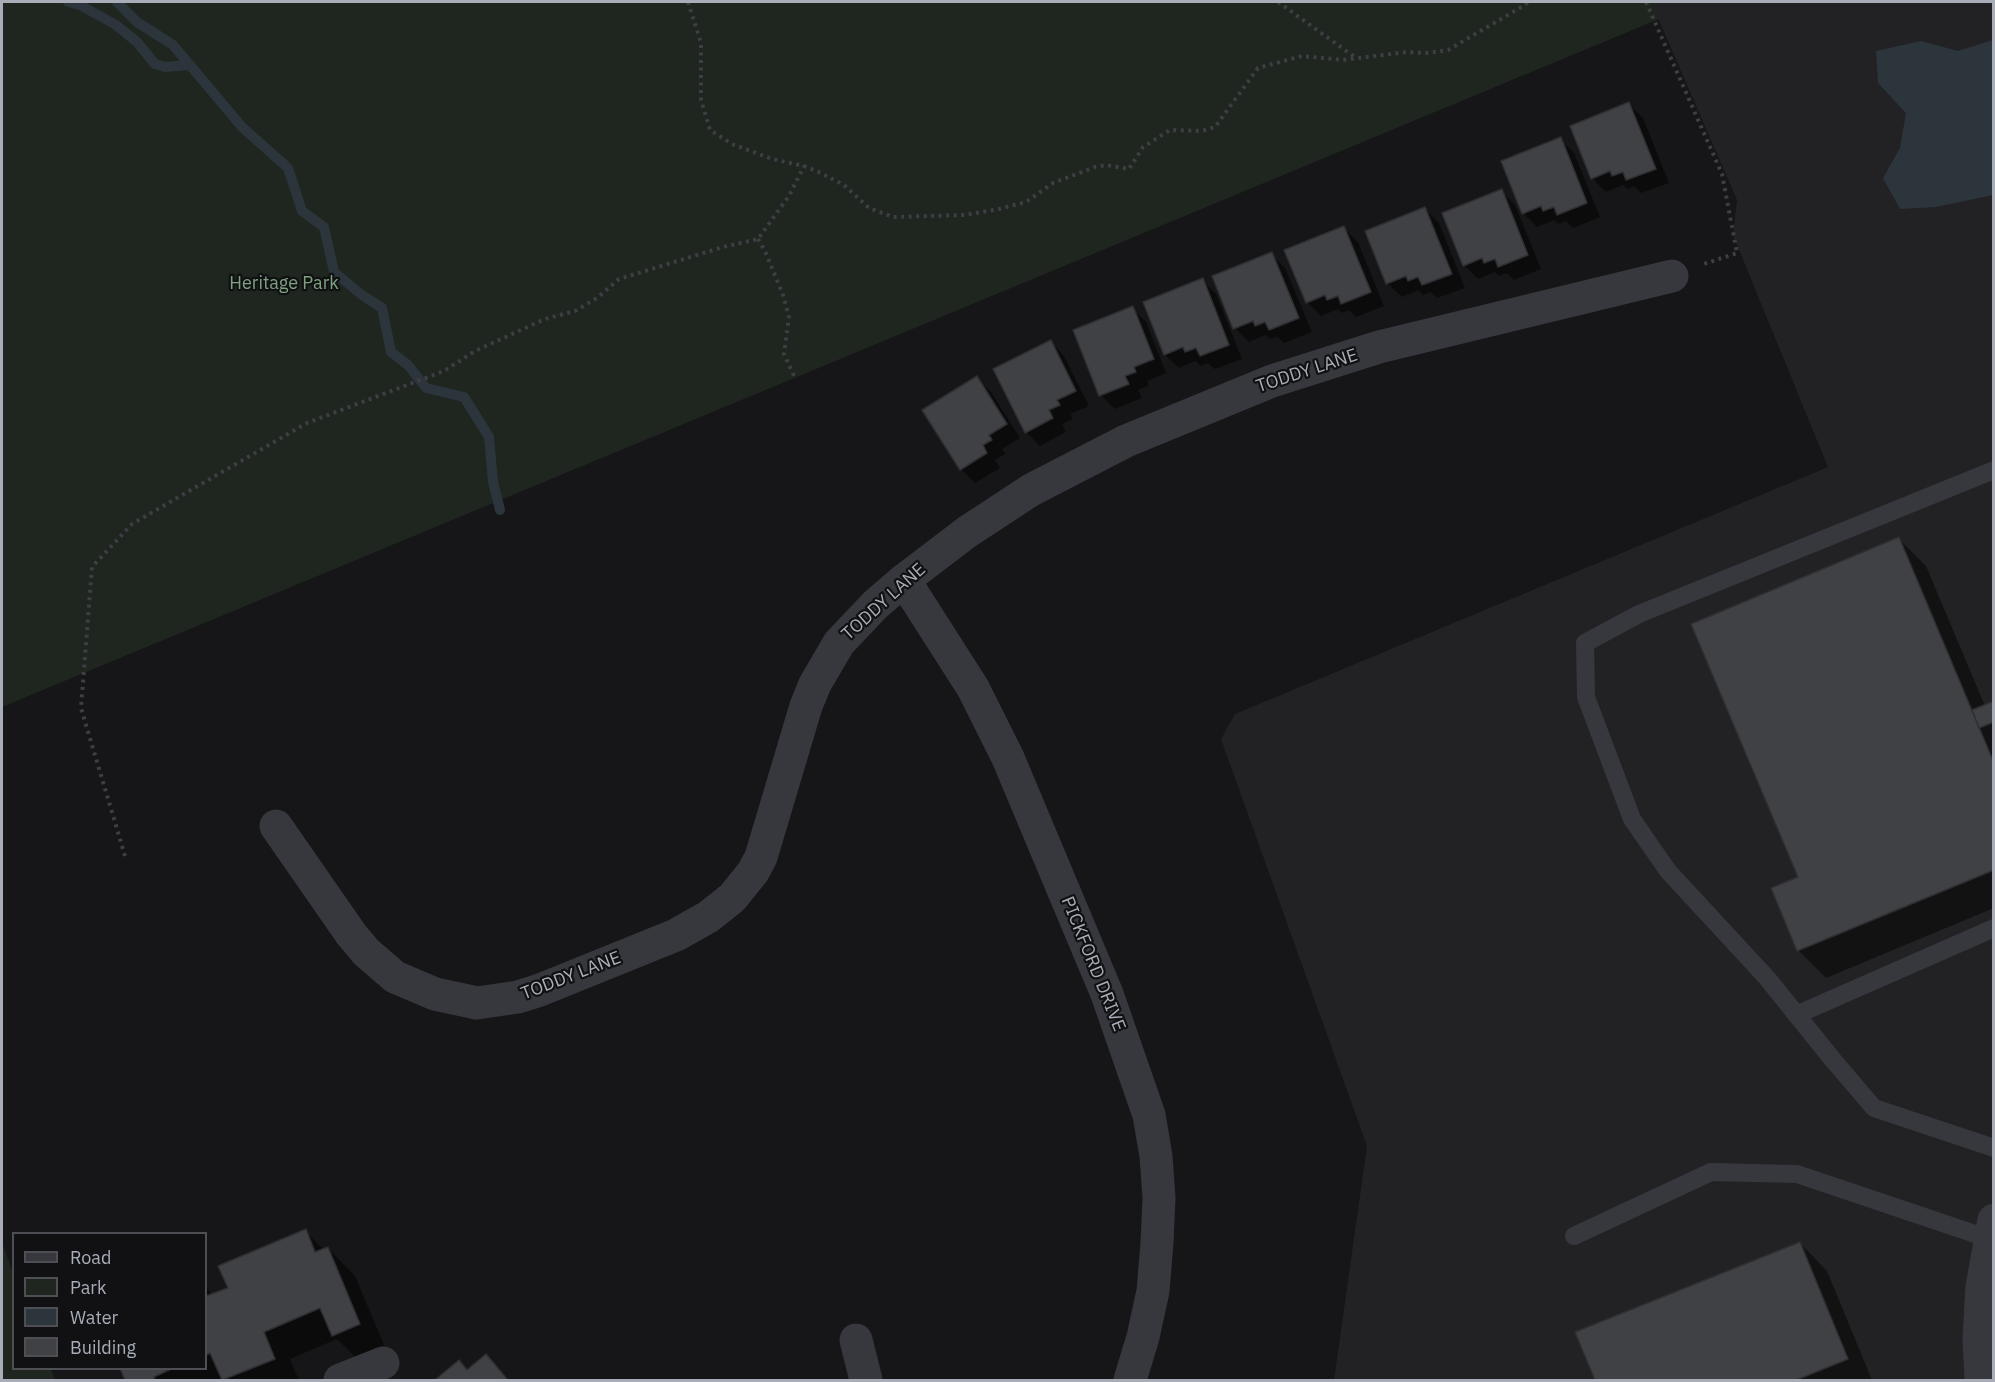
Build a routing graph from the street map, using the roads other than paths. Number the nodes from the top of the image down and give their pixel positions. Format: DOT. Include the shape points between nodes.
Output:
graph roads {
  1 [pos="1672,276"];
  2 [pos="1994,470"];
  3 [pos="904,580"];
  4 [pos="276,826"];
  5 [pos="1994,928"];
  6 [pos="1796,1015"];
  7 [pos="1994,1148"];
  8 [pos="1992,1230"];
  9 [pos="1574,1236"];
  10 [pos="856,1340"];
  11 [pos="383,1363"];
  12 [pos="340,1380"];
  13 [pos="866,1380"];
  14 [pos="1130,1380"];
  15 [pos="1981,1380"];
  1 -- 3 [label="street, TODDY LANE" via="1380,347 1272,381 1126,441 1031,489"];
  2 -- 6 [label="lane" via="1639,614 1585,643 1586,697 1632,819 1668,871"];
  3 -- 4 [label="street, TODDY LANE" via="856,624 826,663 806,706 760,857 738,892 694,927 540,990 477,1003 435,994 395,977 351,934"];
  3 -- 14 [label="street, PICKFORD DRIVE" via="973,688 1008,758 1107,994 1149,1115 1159,1198 1157,1243 1153,1291"];
  5 -- 6 [label="lane"];
  6 -- 7 [label="lane" via="1874,1108"];
  8 -- 9 [label="lane" via="1797,1174 1711,1172"];
  8 -- 15 [label="street" via="1979,1327"];
  10 -- 13 [label="street"];
  11 -- 12 [label="street"];
}
